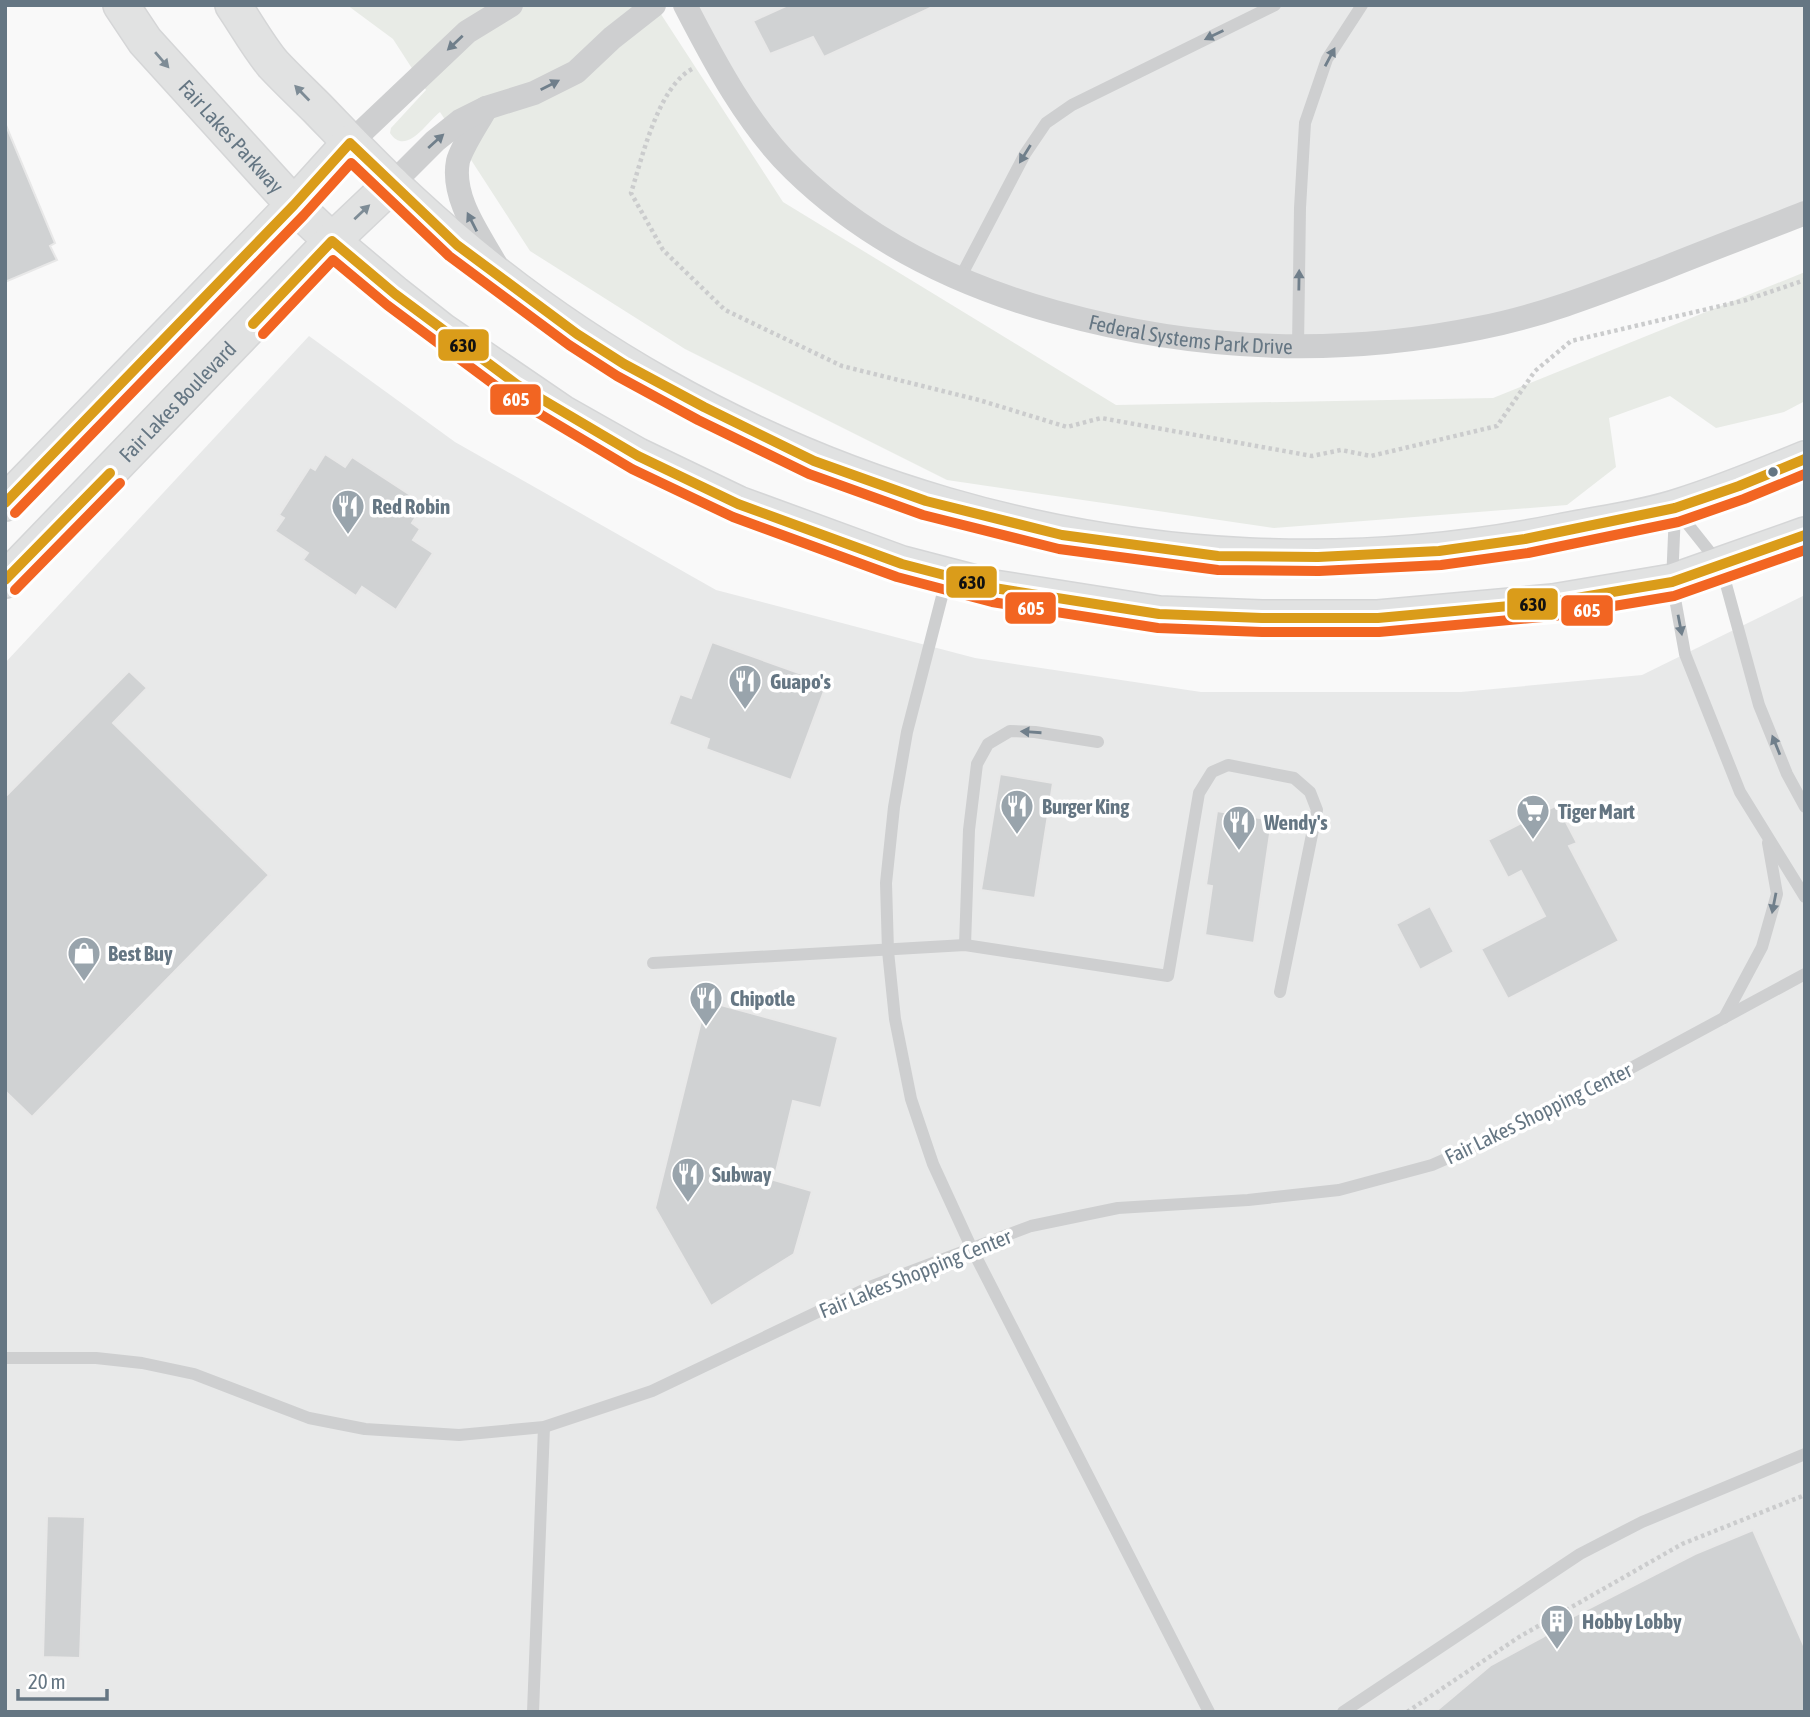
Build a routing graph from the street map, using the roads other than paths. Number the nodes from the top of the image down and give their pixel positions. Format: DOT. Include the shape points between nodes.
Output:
graph roads {
  1 [pos="121,5"];
  2 [pos="233,5"];
  3 [pos="511,5"];
  4 [pos="654,5"];
  5 [pos="685,5"];
  6 [pos="1275,5"];
  7 [pos="1362,5"];
  8 [pos="486,108"];
  9 [pos="350,143"];
  10 [pos="392,184"];
  11 [pos="295,205"];
  12 [pos="1805,213"];
  13 [pos="332,240"];
  14 [pos="959,280"];
  15 [pos="505,281"];
  16 [pos="1298,348"];
  17 [pos="1805,459"];
  18 [pos="5,503"];
  19 [pos="1675,508"];
  20 [pos="1805,536"];
  21 [pos="1721,566"];
  22 [pos="947,577"];
  23 [pos="5,580"];
  24 [pos="1672,582"];
  25 [pos="1098,743"];
  26 [pos="1805,807"];
  27 [pos="1766,836"];
  28 [pos="1805,897"];
  29 [pos="965,945"];
  30 [pos="888,951"];
  31 [pos="653,963"];
  32 [pos="1805,974"];
  33 [pos="1280,992"];
  34 [pos="1724,1018"];
  35 [pos="972,1248"];
  36 [pos="5,1358"];
  37 [pos="544,1427"];
  38 [pos="1805,1454"];
  39 [pos="533,1712"];
  40 [pos="1209,1712"];
  41 [pos="1343,1712"];
  1 -- 11 [label="main road, Fair Lakes Parkway, one-way" via="145,41"];
  9 -- 2 [label="main road, one-way" via="272,62"];
  3 -- 9 [label="street, one-way" via="467,32"];
  8 -- 4 [label="street, Fair Lakes Boulevard, one-way" via="534,93 576,72"];
  5 -- 14 [label="street, Federal Systems Park Drive" via="744,109 792,169 866,230"];
  6 -- 14 [label="lane, one-way" via="1072,105 1046,123 1008,183"];
  16 -- 7 [label="lane, one-way" via="1305,123 1327,58"];
  10 -- 8 [label="street, Fair Lakes Boulevard, one-way" via="435,141"];
  15 -- 8 [label="street, one-way" via="469,219 457,184 458,160"];
  9 -- 10 [label="main road"];
  9 -- 11 [label="main road"];
  13 -- 10 [label="main road, Fair Lakes Boulevard, one-way"];
  10 -- 15 [label="main road" via="457,245"];
  11 -- 13 [label="main road, Fair Lakes Parkway"];
  11 -- 18 [label="main road"];
  12 -- 16 [label="street, Federal Systems Park Drive" via="1543,312 1417,339"];
  13 -- 22 [label="main road, Fair Lakes Parkway" via="394,295 516,384 638,456 738,503"];
  13 -- 23 [label="main road, Fair Lakes Boulevard"];
  14 -- 16 [label="street, Federal Systems Park Drive" via="1016,301 1157,336 1219,345"];
  15 -- 19 [label="main road" via="624,364 814,461 926,500 1062,535 1218,556 1332,557 1439,551 1525,539"];
  17 -- 19 [label="main road"];
  19 -- 21 [label="lane"];
  19 -- 24 [label="lane"];
  20 -- 21 [label="main road, Fair Lakes Parkway"];
  21 -- 24 [label="main road, Fair Lakes Parkway"];
  26 -- 21 [label="lane, one-way" via="1759,705"];
  22 -- 24 [label="main road, Fair Lakes Parkway" via="1159,614 1262,618 1378,618 1553,602"];
  22 -- 30 [label="lane" via="907,733 894,807 886,883"];
  24 -- 27 [label="lane, one-way" via="1685,654 1740,792"];
  25 -- 29 [label="lane, one-way" via="1010,731 988,744 977,764 969,830"];
  27 -- 28 [label="lane"];
  27 -- 34 [label="lane, one-way" via="1777,894 1762,947"];
  29 -- 30 [label="lane"];
  29 -- 33 [label="lane" via="1168,976 1199,793 1212,772 1228,765 1294,778 1310,792 1317,810"];
  30 -- 31 [label="lane"];
  30 -- 35 [label="lane" via="895,1019 911,1098 933,1164"];
  32 -- 34 [label="lane, Fair Lakes Shopping Center"];
  34 -- 35 [label="lane, Fair Lakes Shopping Center" via="1570,1101 1432,1165 1339,1190 1118,1208 1031,1226"];
  35 -- 37 [label="lane, Fair Lakes Shopping Center" via="872,1286 652,1391"];
  35 -- 40 [label="lane"];
  36 -- 37 [label="lane, Fair Lakes Shopping Center" via="142,1363 194,1374 309,1418 365,1429 459,1435"];
  37 -- 39 [label="lane"];
  38 -- 41 [label="lane" via="1643,1522 1580,1554"];
}
